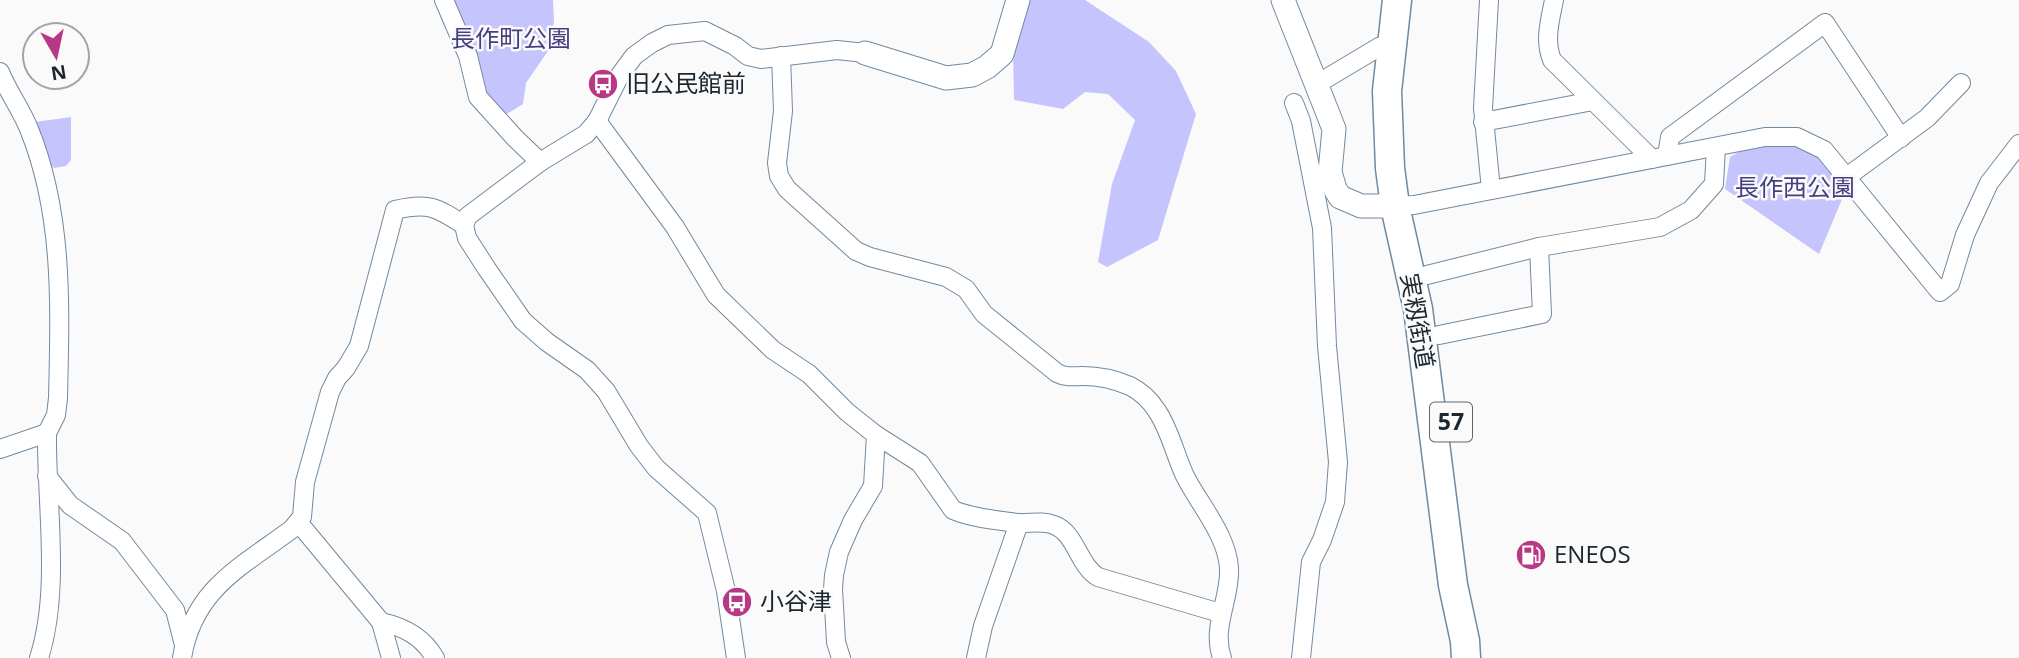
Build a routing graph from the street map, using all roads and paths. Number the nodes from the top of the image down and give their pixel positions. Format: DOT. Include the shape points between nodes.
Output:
graph roads {
  1 [pos="444,0"];
  2 [pos="1018,0"];
  3 [pos="1283,0"];
  4 [pos="1397,0"];
  5 [pos="1415,0"];
  6 [pos="1489,0"];
  7 [pos="1554,0"];
  8 [pos="1390,44"];
  9 [pos="865,53"];
  10 [pos="781,57"];
  11 [pos="0,72"];
  12 [pos="1961,83"];
  13 [pos="1317,84"];
  14 [pos="1592,102"];
  15 [pos="1294,103"];
  16 [pos="597,121"];
  17 [pos="1483,122"];
  18 [pos="1901,138"];
  19 [pos="2019,144"];
  20 [pos="1716,146"];
  21 [pos="1659,158"];
  22 [pos="540,162"];
  23 [pos="1848,176"];
  24 [pos="1491,190"];
  25 [pos="1405,205"];
  26 [pos="464,225"];
  27 [pos="1539,247"];
  28 [pos="1427,275"];
  29 [pos="1439,335"];
  30 [pos="47,433"];
  31 [pos="876,435"];
  32 [pos="0,449"];
  33 [pos="47,476"];
  34 [pos="298,522"];
  35 [pos="1019,523"];
  36 [pos="1220,613"];
  37 [pos="381,622"];
  38 [pos="1465,649"];
  39 [pos="183,652"];
  40 [pos="1218,656"];
  41 [pos="39,658"];
  42 [pos="391,658"];
  43 [pos="435,658"];
  44 [pos="736,658"];
  45 [pos="841,658"];
  46 [pos="976,658"];
  47 [pos="1301,658"];
  1 -- 22 [label="street" via="468,56 478,97"];
  2 -- 9 [label="street" via="1002,54 972,75 946,78"];
  3 -- 13 [label="street"];
  4 -- 8 [label="main road, 実籾街道 / 57"];
  5 -- 25 [label="main road, 実籾街道 / 57" via="1404,98"];
  6 -- 17 [label="street"];
  7 -- 14 [label="street" via="1547,38 1552,60"];
  8 -- 13 [label="street"];
  8 -- 25 [label="main road, 実籾街道 / 57" via="1390,168"];
  9 -- 10 [label="street" via="837,50"];
  10 -- 16 [label="street" via="748,56 705,32 668,35 634,56"];
  10 -- 36 [label="street" via="783,111 777,163 787,189 856,251 946,277 966,289 984,314 1057,373 1114,380 1148,398 1160,414 1229,566"];
  11 -- 30 [label="street" via="29,128 54,216 60,290 58,398"];
  12 -- 18 [label="street"];
  13 -- 25 [label="street" via="1334,129 1329,172 1340,197 1361,206"];
  14 -- 17 [label="street"];
  14 -- 21 [label="street"];
  15 -- 47 [label="street" via="1322,228 1338,462 1335,502 1311,562"];
  16 -- 22 [label="street" via="576,142"];
  16 -- 31 [label="street" via="675,227 716,295 773,350 809,374"];
  17 -- 24 [label="street"];
  18 -- 21 [label="street" via="1825,23 1670,136"];
  18 -- 23 [label="street"];
  19 -- 23 [label="street" via="1989,183 1965,235 1950,284 1940,292"];
  20 -- 21 [label="street"];
  20 -- 23 [label="street" via="1765,137 1797,137 1824,150"];
  20 -- 27 [label="street" via="1714,184 1691,210 1660,227"];
  21 -- 24 [label="street"];
  22 -- 26 [label="street" via="468,216"];
  24 -- 25 [label="street"];
  25 -- 28 [label="main road, 実籾街道 / 57"];
  25 -- 38 [label="main road, 実籾街道 / 57"];
  26 -- 34 [label="street" via="440,209 395,210 359,346 337,378 326,405"];
  26 -- 44 [label="street" via="467,238 523,321 587,370 656,468 708,513"];
  27 -- 28 [label="street"];
  27 -- 29 [label="street" via="1542,314"];
  28 -- 29 [label="main road, 実籾街道 / 57"];
  29 -- 38 [label="main road, 実籾街道 / 57" via="1460,485 1468,617"];
  30 -- 32 [label="street"];
  30 -- 33 [label="street"];
  31 -- 35 [label="street" via="920,463 953,510"];
  31 -- 45 [label="street" via="873,486 853,520 834,575 836,642"];
  33 -- 39 [label="street" via="71,505 122,541 175,610"];
  33 -- 41 [label="street" via="51,578"];
  34 -- 37 [label="street"];
  34 -- 39 [label="street" via="214,588 189,628"];
  35 -- 36 [label="street" via="1054,524 1066,531 1080,558 1098,578"];
  35 -- 46 [label="street"];
  36 -- 40 [label="street"];
  37 -- 42 [label="street"];
  37 -- 43 [label="street" via="400,626 427,643"];
}
